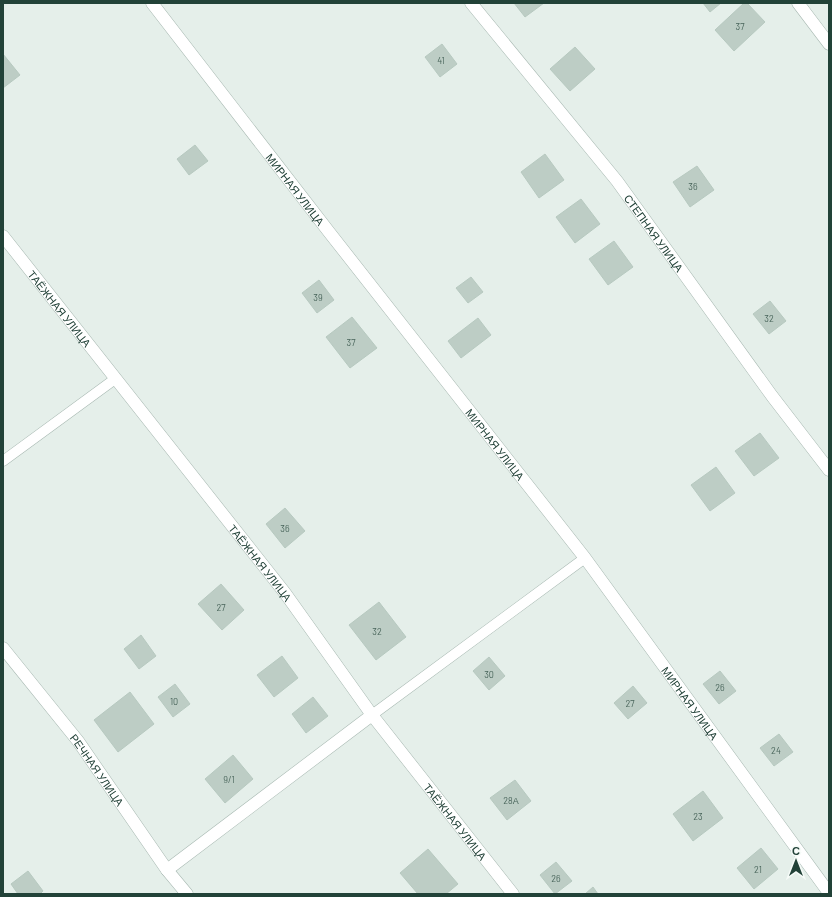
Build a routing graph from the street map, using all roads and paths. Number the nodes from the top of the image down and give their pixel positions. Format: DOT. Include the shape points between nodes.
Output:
graph roads {
  1 [pos="152,3"];
  2 [pos="471,3"];
  3 [pos="798,3"];
  4 [pos="829,44"];
  5 [pos="3,236"];
  6 [pos="115,378"];
  7 [pos="3,461"];
  8 [pos="829,470"];
  9 [pos="585,558"];
  10 [pos="3,648"];
  11 [pos="372,715"];
  12 [pos="167,870"];
  13 [pos="829,892"];
  14 [pos="187,894"];
  15 [pos="513,894"];
  1 -- 9 [label="street, МИРНАЯ УЛИЦА"];
  2 -- 8 [label="street, СТЕПНАЯ УЛИЦА" via="617,181 772,396"];
  3 -- 4 [label="street"];
  5 -- 6 [label="street, ТАЁЖНАЯ УЛИЦА"];
  6 -- 7 [label="lane"];
  6 -- 11 [label="street, ТАЁЖНАЯ УЛИЦА" via="285,593"];
  9 -- 11 [label="lane"];
  9 -- 13 [label="street, МИРНАЯ УЛИЦА"];
  10 -- 12 [label="street, РЕЧНАЯ УЛИЦА" via="78,742"];
  11 -- 12 [label="street"];
  11 -- 15 [label="street, ТАЁЖНАЯ УЛИЦА"];
  12 -- 14 [label="street, РЕЧНАЯ УЛИЦА"];
}
